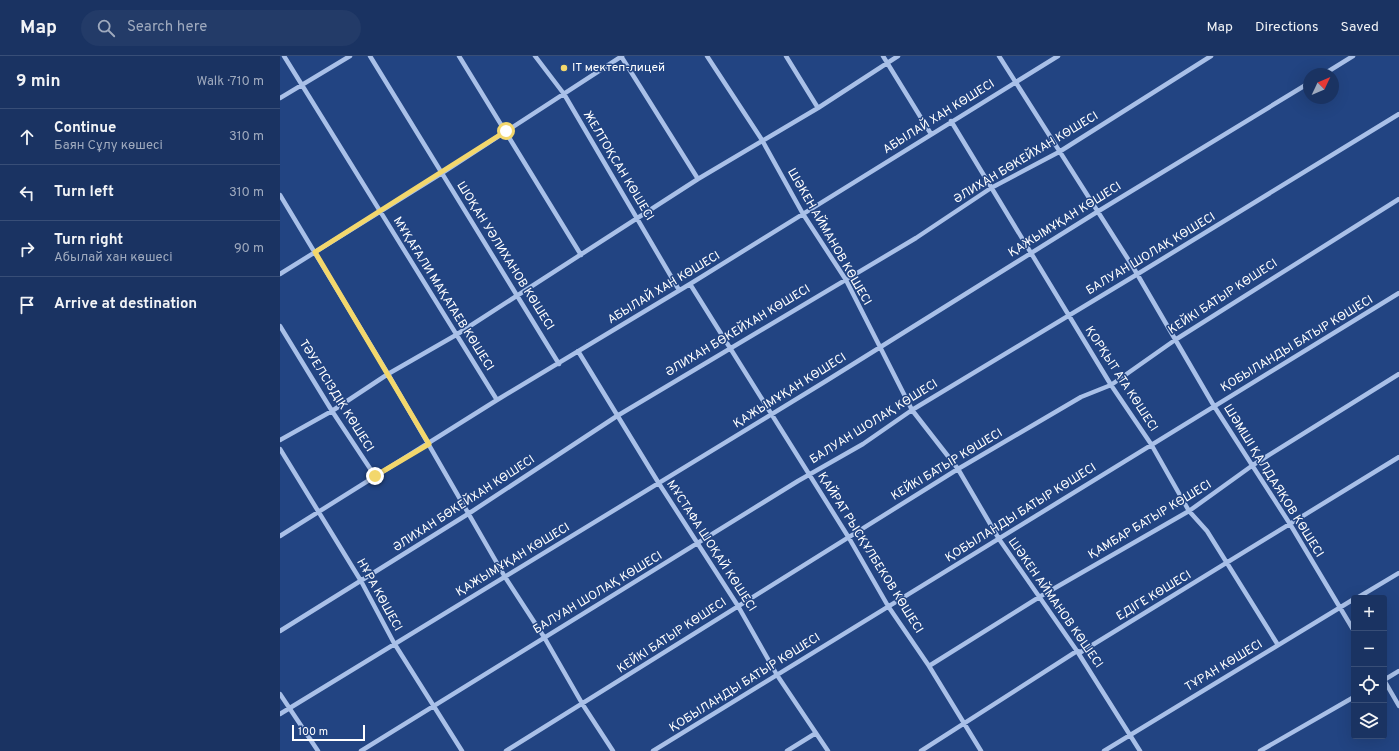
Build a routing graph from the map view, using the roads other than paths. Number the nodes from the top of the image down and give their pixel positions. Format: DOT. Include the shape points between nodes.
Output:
graph roads {
  1 [pos="284,56"];
  2 [pos="350,56"];
  3 [pos="370,56"];
  4 [pos="459,56"];
  5 [pos="535,56"];
  6 [pos="622,56"];
  7 [pos="707,56"];
  8 [pos="786,56"];
  9 [pos="883,56"];
  10 [pos="898,56"];
  11 [pos="999,56"];
  12 [pos="1058,56"];
  13 [pos="1211,56"];
  14 [pos="1353,56"];
  15 [pos="888,64"];
  16 [pos="1334,68"];
  17 [pos="1016,82"];
  18 [pos="302,85"];
  19 [pos="1303,87"];
  20 [pos="564,94"];
  21 [pos="280,98"];
  22 [pos="818,108"];
  23 [pos="1399,114"];
  24 [pos="951,121"];
  25 [pos="506,131"];
  26 [pos="931,134"];
  27 [pos="762,140"];
  28 [pos="1059,152"];
  29 [pos="442,173"];
  30 [pos="698,179"];
  31 [pos="991,188"];
  32 [pos="280,195"];
  33 [pos="1399,199"];
  34 [pos="380,211"];
  35 [pos="1097,212"];
  36 [pos="803,214"];
  37 [pos="638,219"];
  38 [pos="315,252"];
  39 [pos="1031,253"];
  40 [pos="581,255"];
  41 [pos="280,274"];
  42 [pos="1136,275"];
  43 [pos="846,280"];
  44 [pos="690,284"];
  45 [pos="679,290"];
  46 [pos="1399,293"];
  47 [pos="517,296"];
  48 [pos="1069,316"];
  49 [pos="280,326"];
  50 [pos="456,335"];
  51 [pos="1175,340"];
  52 [pos="730,347"];
  53 [pos="879,347"];
  54 [pos="578,351"];
  55 [pos="559,364"];
  56 [pos="388,374"];
  57 [pos="1399,374"];
  58 [pos="1112,385"];
  59 [pos="497,400"];
  60 [pos="1214,406"];
  61 [pos="912,410"];
  62 [pos="332,411"];
  63 [pos="772,414"];
  64 [pos="617,416"];
  65 [pos="280,440"];
  66 [pos="429,444"];
  67 [pos="1151,444"];
  68 [pos="280,449"];
  69 [pos="1399,456"];
  70 [pos="1253,466"];
  71 [pos="958,469"];
  72 [pos="809,474"];
  73 [pos="375,476"];
  74 [pos="658,482"];
  75 [pos="1189,511"];
  76 [pos="319,512"];
  77 [pos="468,514"];
  78 [pos="1290,524"];
  79 [pos="280,536"];
  80 [pos="849,538"];
  81 [pos="999,539"];
  82 [pos="697,544"];
  83 [pos="1228,563"];
  84 [pos="1399,573"];
  85 [pos="505,577"];
  86 [pos="362,581"];
  87 [pos="1362,595"];
  88 [pos="1040,596"];
  89 [pos="1351,601"];
  90 [pos="738,606"];
  91 [pos="888,606"];
  92 [pos="1340,608"];
  93 [pos="1351,626"];
  94 [pos="280,631"];
  95 [pos="544,637"];
  96 [pos="394,643"];
  97 [pos="1278,645"];
  98 [pos="1078,651"];
  99 [pos="929,666"];
  100 [pos="1399,671"];
  101 [pos="777,676"];
  102 [pos="1387,678"];
  103 [pos="1387,685"];
  104 [pos="280,694"];
  105 [pos="1351,699"];
  106 [pos="583,705"];
  107 [pos="1399,706"];
  108 [pos="435,707"];
  109 [pos="289,709"];
  110 [pos="280,714"];
  111 [pos="964,724"];
  112 [pos="816,733"];
  113 [pos="1130,734"];
  114 [pos="318,751"];
  115 [pos="361,751"];
  116 [pos="462,751"];
  117 [pos="506,751"];
  118 [pos="613,751"];
  119 [pos="653,751"];
  120 [pos="787,751"];
  121 [pos="828,751"];
  122 [pos="921,751"];
  123 [pos="981,751"];
  124 [pos="1104,751"];
  125 [pos="1140,751"];
  126 [pos="1260,751"];
  1 -- 18 [label="street, МҰҚАҒАЛИ МАҚАТАЕВ КӨШЕСІ"];
  2 -- 18 [label="street"];
  3 -- 29 [label="street, ШОҚАН УӘЛИХАНОВ КӨШЕСІ"];
  4 -- 25 [label="street"];
  5 -- 20 [label="street, ЖЕЛТОҚСАН КӨШЕСІ"];
  6 -- 20 [label="street"];
  6 -- 30 [label="street"];
  7 -- 27 [label="street, ШӘКЕН АЙМАНОВ КӨШЕСІ"];
  8 -- 22 [label="street"];
  9 -- 15 [label="street"];
  10 -- 15 [label="street"];
  11 -- 17 [label="street, ШӘМШІ ҚАЛДАЯҚОВ КӨШЕСІ"];
  12 -- 17 [label="street, АБЫЛАЙ ХАН КӨШЕСІ"];
  13 -- 28 [label="street, ӘЛИХАН БӨКЕЙХАН КӨШЕСІ"];
  14 -- 16 [label="street"];
  15 -- 22 [label="street"];
  15 -- 26 [label="street"];
  17 -- 24 [label="street, АБЫЛАЙ ХАН КӨШЕСІ"];
  17 -- 28 [label="street, ШӘМШІ ҚАЛДАЯҚОВ КӨШЕСІ"];
  18 -- 21 [label="street"];
  18 -- 34 [label="street, МҰҚАҒАЛИ МАҚАТАЕВ КӨШЕСІ"];
  19 -- 35 [label="street, ҚАЖЫМҰҚАН КӨШЕСІ"];
  20 -- 25 [label="street"];
  20 -- 37 [label="street, ЖЕЛТОҚСАН КӨШЕСІ"];
  22 -- 27 [label="street"];
  23 -- 42 [label="street, БАЛУАН ШОЛАҚ КӨШЕСІ"];
  24 -- 26 [label="street, АБЫЛАЙ ХАН КӨШЕСІ"];
  24 -- 31 [label="street, ҚОРҚЫТ АТА КӨШЕСІ"];
  25 -- 29 [label="street"];
  25 -- 40 [label="street"];
  26 -- 36 [label="street, АБЫЛАЙ ХАН КӨШЕСІ"];
  27 -- 30 [label="street"];
  27 -- 36 [label="street, ШӘКЕН АЙМАНОВ КӨШЕСІ"];
  28 -- 31 [label="street, ӘЛИХАН БӨКЕЙХАН КӨШЕСІ"];
  28 -- 35 [label="street, ШӘМШІ ҚАЛДАЯҚОВ КӨШЕСІ"];
  29 -- 34 [label="street"];
  29 -- 47 [label="street, ШОҚАН УӘЛИХАНОВ КӨШЕСІ"];
  30 -- 37 [label="street"];
  31 -- 39 [label="street, ҚОРҚЫТ АТА КӨШЕСІ"];
  31 -- 43 [label="street, ӘЛИХАН БӨКЕЙХАН КӨШЕСІ" via="916,238"];
  32 -- 38 [label="street"];
  33 -- 51 [label="street, КЕЙКІ БАТЫР КӨШЕСІ"];
  34 -- 38 [label="street"];
  34 -- 50 [label="street, МҰҚАҒАЛИ МАҚАТАЕВ КӨШЕСІ"];
  35 -- 39 [label="street, ҚАЖЫМҰҚАН КӨШЕСІ"];
  35 -- 42 [label="street, ШӘМШІ ҚАЛДАЯҚОВ КӨШЕСІ"];
  36 -- 43 [label="street, ШӘКЕН АЙМАНОВ КӨШЕСІ"];
  36 -- 44 [label="street, АБЫЛАЙ ХАН КӨШЕСІ"];
  37 -- 40 [label="street"];
  37 -- 45 [label="street, ЖЕЛТОҚСАН КӨШЕСІ"];
  38 -- 41 [label="street"];
  38 -- 56 [label="street"];
  39 -- 48 [label="street, ҚОРҚЫТ АТА КӨШЕСІ"];
  39 -- 53 [label="street, ҚАЖЫМҰҚАН КӨШЕСІ"];
  40 -- 47 [label="street"];
  42 -- 48 [label="street, БАЛУАН ШОЛАҚ КӨШЕСІ"];
  42 -- 51 [label="street, ШӘМШІ ҚАЛДАЯҚОВ КӨШЕСІ"];
  43 -- 52 [label="street, ӘЛИХАН БӨКЕЙХАН КӨШЕСІ"];
  43 -- 53 [label="street, ШӘКЕН АЙМАНОВ КӨШЕСІ"];
  44 -- 45 [label="street, АБЫЛАЙ ХАН КӨШЕСІ"];
  44 -- 52 [label="street, ҚАЙРАТ РЫСҚҰЛБЕКОВ КӨШЕСІ"];
  45 -- 54 [label="street, АБЫЛАЙ ХАН КӨШЕСІ"];
  46 -- 60 [label="street, ҚОБЫЛАНДЫ БАТЫР КӨШЕСІ"];
  47 -- 50 [label="street"];
  47 -- 55 [label="street, ШОҚАН УӘЛИХАНОВ КӨШЕСІ"];
  48 -- 58 [label="street, ҚОРҚЫТ АТА КӨШЕСІ"];
  48 -- 61 [label="street, БАЛУАН ШОЛАҚ КӨШЕСІ"];
  49 -- 62 [label="street, ТӘУЕЛСІЗДІК КӨШЕСІ"];
  50 -- 56 [label="street"];
  50 -- 59 [label="street, МҰҚАҒАЛИ МАҚАТАЕВ КӨШЕСІ"];
  51 -- 58 [label="street, КЕЙКІ БАТЫР КӨШЕСІ"];
  51 -- 60 [label="street, ШӘМШІ ҚАЛДАЯҚОВ КӨШЕСІ"];
  52 -- 63 [label="street, ҚАЙРАТ РЫСҚҰЛБЕКОВ КӨШЕСІ"];
  52 -- 64 [label="street, ӘЛИХАН БӨКЕЙХАН КӨШЕСІ"];
  53 -- 61 [label="street, ШӘКЕН АЙМАНОВ КӨШЕСІ"];
  53 -- 63 [label="street, ҚАЖЫМҰҚАН КӨШЕСІ"];
  54 -- 55 [label="street, АБЫЛАЙ ХАН КӨШЕСІ"];
  54 -- 64 [label="street, МҰСТАФА ШОҚАЙ КӨШЕСІ"];
  55 -- 59 [label="street, АБЫЛАЙ ХАН КӨШЕСІ"];
  56 -- 62 [label="street"];
  56 -- 66 [label="street"];
  57 -- 70 [label="street, ҚАМБАР БАТЫР КӨШЕСІ"];
  58 -- 67 [label="street, ҚОРҚЫТ АТА КӨШЕСІ"];
  58 -- 71 [label="street, КЕЙКІ БАТЫР КӨШЕСІ" via="1080,397"];
  59 -- 66 [label="street, АБЫЛАЙ ХАН КӨШЕСІ"];
  60 -- 67 [label="street, ҚОБЫЛАНДЫ БАТЫР КӨШЕСІ"];
  60 -- 70 [label="street, ШӘМШІ ҚАЛДАЯҚОВ КӨШЕСІ"];
  61 -- 71 [label="street, ШӘКЕН АЙМАНОВ КӨШЕСІ"];
  61 -- 72 [label="street, БАЛУАН ШОЛАҚ КӨШЕСІ" via="863,444"];
  62 -- 65 [label="street"];
  62 -- 73 [label="street, ТӘУЕЛСІЗДІК КӨШЕСІ"];
  63 -- 72 [label="street, ҚАЙРАТ РЫСҚҰЛБЕКОВ КӨШЕСІ"];
  63 -- 74 [label="street, ҚАЖЫМҰҚАН КӨШЕСІ"];
  64 -- 74 [label="street, МҰСТАФА ШОҚАЙ КӨШЕСІ"];
  64 -- 77 [label="street, ӘЛИХАН БӨКЕЙХАН КӨШЕСІ"];
  66 -- 73 [label="street, АБЫЛАЙ ХАН КӨШЕСІ"];
  66 -- 77 [label="street"];
  67 -- 75 [label="street, ҚОРҚЫТ АТА КӨШЕСІ"];
  67 -- 81 [label="street, ҚОБЫЛАНДЫ БАТЫР КӨШЕСІ"];
  68 -- 76 [label="street, НҰРА КӨШЕСІ"];
  69 -- 78 [label="street, ЕДІГЕ КӨШЕСІ"];
  70 -- 75 [label="street, ҚАМБАР БАТЫР КӨШЕСІ"];
  70 -- 78 [label="street, ШӘМШІ ҚАЛДАЯҚОВ КӨШЕСІ"];
  71 -- 80 [label="street, КЕЙКІ БАТЫР КӨШЕСІ"];
  71 -- 81 [label="street, ШӘКЕН АЙМАНОВ КӨШЕСІ"];
  72 -- 80 [label="street, ҚАЙРАТ РЫСҚҰЛБЕКОВ КӨШЕСІ"];
  72 -- 82 [label="street, БАЛУАН ШОЛАҚ КӨШЕСІ"];
  73 -- 76 [label="street, АБЫЛАЙ ХАН КӨШЕСІ"];
  74 -- 82 [label="street, МҰСТАФА ШОҚАЙ КӨШЕСІ"];
  74 -- 85 [label="street, ҚАЖЫМҰҚАН КӨШЕСІ"];
  75 -- 83 [label="street, ҚОРҚЫТ АТА КӨШЕСІ" via="1207,531"];
  75 -- 88 [label="street, ҚАМБАР БАТЫР КӨШЕСІ"];
  76 -- 79 [label="street, АБЫЛАЙ ХАН КӨШЕСІ"];
  76 -- 86 [label="street, НҰРА КӨШЕСІ"];
  77 -- 85 [label="street"];
  77 -- 86 [label="street, ӘЛИХАН БӨКЕЙХАН КӨШЕСІ"];
  78 -- 83 [label="street, ЕДІГЕ КӨШЕСІ"];
  78 -- 92 [label="street, ШӘМШІ ҚАЛДАЯҚОВ КӨШЕСІ"];
  80 -- 90 [label="street, КЕЙКІ БАТЫР КӨШЕСІ"];
  80 -- 91 [label="street, ҚАЙРАТ РЫСҚҰЛБЕКОВ КӨШЕСІ"];
  81 -- 88 [label="street, ШӘКЕН АЙМАНОВ КӨШЕСІ"];
  81 -- 91 [label="street, ҚОБЫЛАНДЫ БАТЫР КӨШЕСІ"];
  82 -- 90 [label="street, МҰСТАФА ШОҚАЙ КӨШЕСІ"];
  82 -- 95 [label="street, БАЛУАН ШОЛАҚ КӨШЕСІ"];
  83 -- 97 [label="street, ҚОРҚЫТ АТА КӨШЕСІ"];
  83 -- 98 [label="street, ЕДІГЕ КӨШЕСІ"];
  84 -- 87 [label="street, ТҰРАН КӨШЕСІ"];
  85 -- 95 [label="street"];
  85 -- 96 [label="street, ҚАЖЫМҰҚАН КӨШЕСІ"];
  86 -- 94 [label="street, ӘЛИХАН БӨКЕЙХАН КӨШЕСІ"];
  86 -- 96 [label="street, НҰРА КӨШЕСІ"];
  88 -- 98 [label="street, ШӘКЕН АЙМАНОВ КӨШЕСІ"];
  88 -- 99 [label="street, ҚАМБАР БАТЫР КӨШЕСІ"];
  89 -- 92 [label="street, ТҰРАН КӨШЕСІ"];
  90 -- 101 [label="street, МҰСТАФА ШОҚАЙ КӨШЕСІ"];
  90 -- 106 [label="street, КЕЙКІ БАТЫР КӨШЕСІ"];
  91 -- 99 [label="street, ҚАЙРАТ РЫСҚҰЛБЕКОВ КӨШЕСІ"];
  91 -- 101 [label="street, ҚОБЫЛАНДЫ БАТЫР КӨШЕСІ"];
  92 -- 93 [label="street, ШӘМШІ ҚАЛДАЯҚОВ КӨШЕСІ"];
  92 -- 97 [label="street, ТҰРАН КӨШЕСІ"];
  95 -- 106 [label="street"];
  95 -- 108 [label="street, БАЛУАН ШОЛАҚ КӨШЕСІ"];
  96 -- 108 [label="street, НҰРА КӨШЕСІ"];
  96 -- 109 [label="street, ҚАЖЫМҰҚАН КӨШЕСІ"];
  97 -- 113 [label="street, ТҰРАН КӨШЕСІ"];
  98 -- 111 [label="street, ЕДІГЕ КӨШЕСІ"];
  98 -- 113 [label="street, ШӘКЕН АЙМАНОВ КӨШЕСІ"];
  99 -- 111 [label="street, ҚАЙРАТ РЫСҚҰЛБЕКОВ КӨШЕСІ"];
  100 -- 102 [label="street"];
  101 -- 112 [label="street, МҰСТАФА ШОҚАЙ КӨШЕСІ"];
  101 -- 119 [label="street, ҚОБЫЛАНДЫ БАТЫР КӨШЕСІ"];
  103 -- 107 [label="street"];
  104 -- 109 [label="street"];
  105 -- 126 [label="street"];
  106 -- 117 [label="street, КЕЙКІ БАТЫР КӨШЕСІ"];
  106 -- 118 [label="street"];
  108 -- 115 [label="street, БАЛУАН ШОЛАҚ КӨШЕСІ"];
  108 -- 116 [label="street, НҰРА КӨШЕСІ"];
  109 -- 110 [label="street, ҚАЖЫМҰҚАН КӨШЕСІ"];
  109 -- 114 [label="street"];
  111 -- 122 [label="street, ЕДІГЕ КӨШЕСІ"];
  111 -- 123 [label="street, ҚАЙРАТ РЫСҚҰЛБЕКОВ КӨШЕСІ"];
  112 -- 120 [label="street"];
  112 -- 121 [label="street, МҰСТАФА ШОҚАЙ КӨШЕСІ"];
  113 -- 124 [label="street, ТҰРАН КӨШЕСІ"];
  113 -- 125 [label="street, ШӘКЕН АЙМАНОВ КӨШЕСІ"];
}
